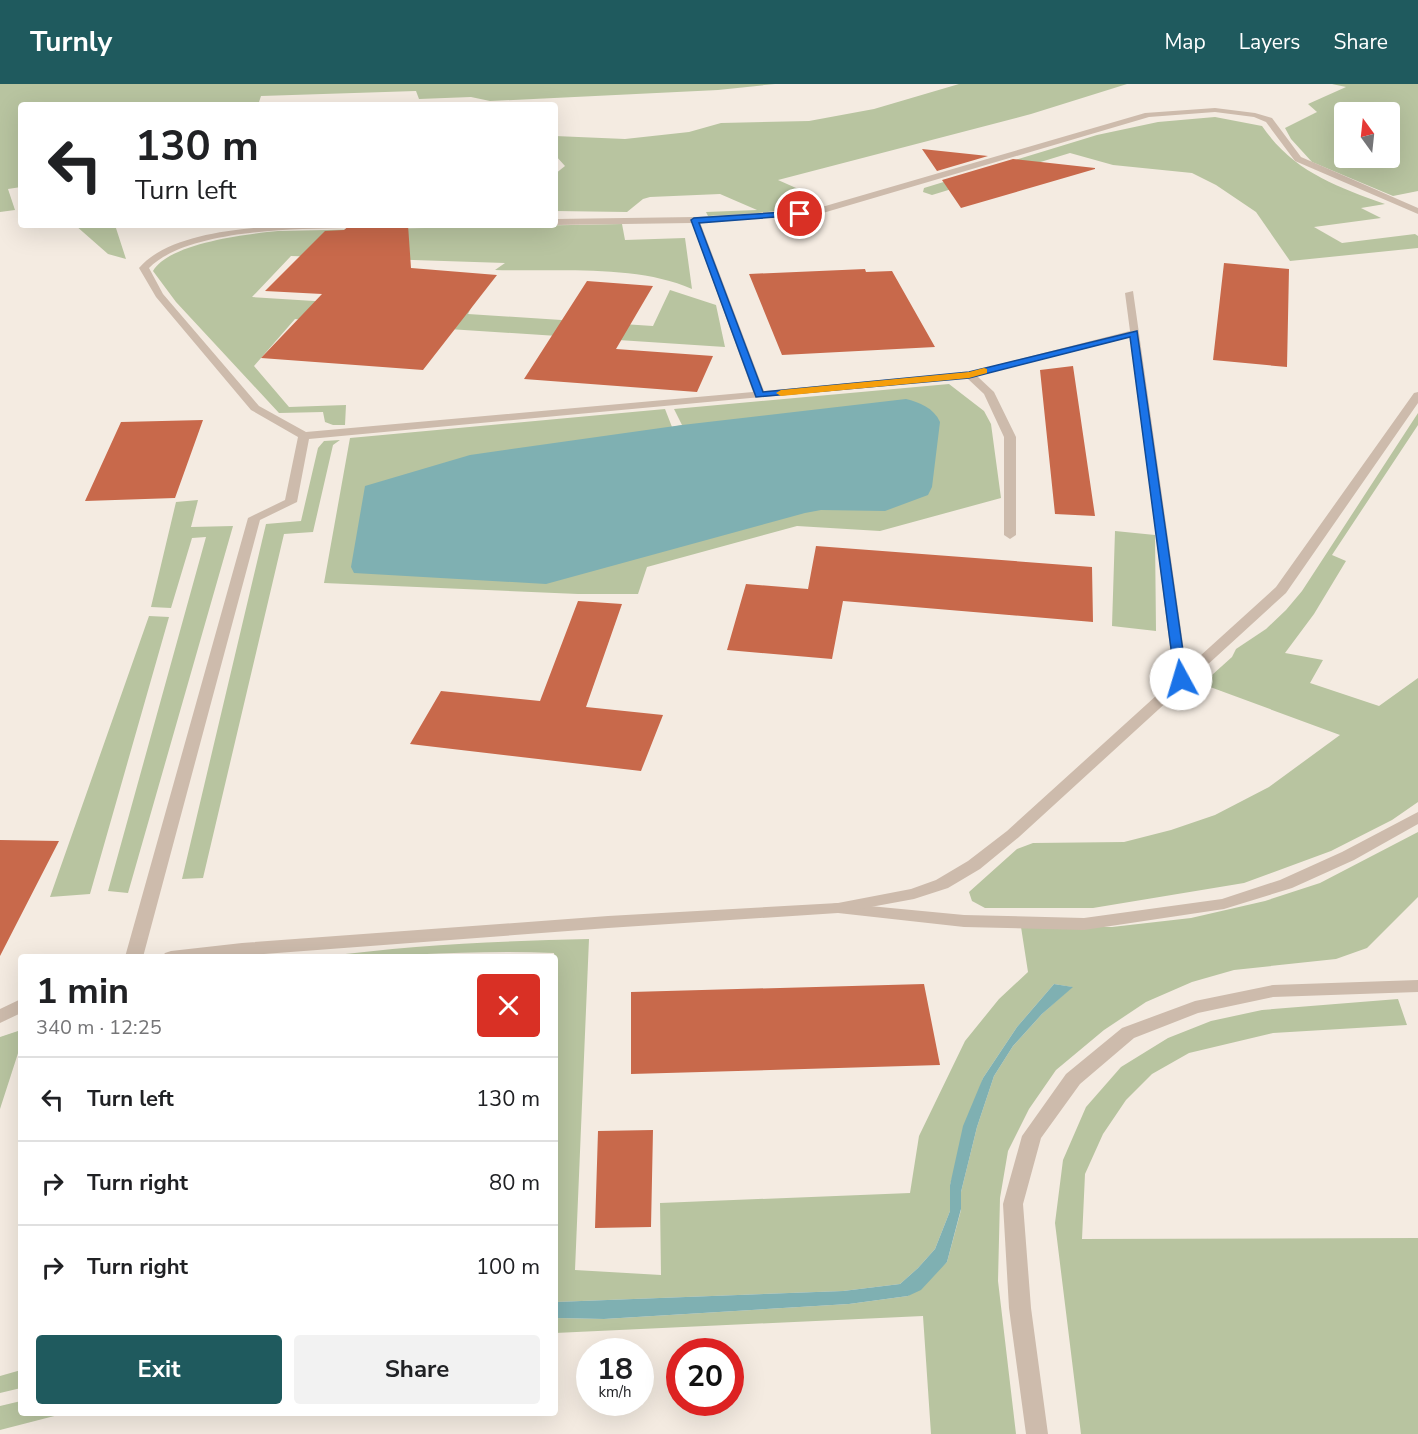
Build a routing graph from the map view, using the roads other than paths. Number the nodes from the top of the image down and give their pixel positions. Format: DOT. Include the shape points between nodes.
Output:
graph roads {
  1 [pos="1418,211"];
  2 [pos="694,220"];
  3 [pos="558,222"];
  4 [pos="283,228"];
  5 [pos="1130,293"];
  6 [pos="1134,333"];
  7 [pos="969,375"];
  8 [pos="760,395"];
  9 [pos="1418,395"];
  10 [pos="304,436"];
  11 [pos="1010,535"];
  12 [pos="1181,679"];
  13 [pos="1418,817"];
  14 [pos="838,908"];
  15 [pos="135,954"];
  16 [pos="198,954"];
  17 [pos="1418,986"];
  18 [pos="18,1007"];
  19 [pos="0,1017"];
  20 [pos="1037,1434"];
  1 -- 2 [label="street" via="1298,159 1269,120 1215,110 1148,115 816,212"];
  2 -- 3 [label="street"];
  2 -- 8 [label="street"];
  4 -- 10 [label="street" via="204,238 162,251 148,259 144,268 159,295 255,408"];
  5 -- 6 [label="street"];
  6 -- 7 [label="street"];
  6 -- 12 [label="street"];
  7 -- 8 [label="street"];
  7 -- 11 [label="street" via="989,392 1010,437"];
  8 -- 10 [label="street"];
  9 -- 12 [label="street" via="1281,590"];
  10 -- 15 [label="street" via="291,502 254,518"];
  12 -- 14 [label="street" via="1013,834 974,864 942,884 914,894"];
  13 -- 14 [label="street" via="1348,856 1286,884 1224,904 1084,924 964,921"];
  14 -- 16 [label="street"];
  17 -- 20 [label="street" via="1273,991 1195,1007 1128,1033 1073,1079 1032,1136 1013,1204 1020,1308"];
  18 -- 19 [label="street"];
}
